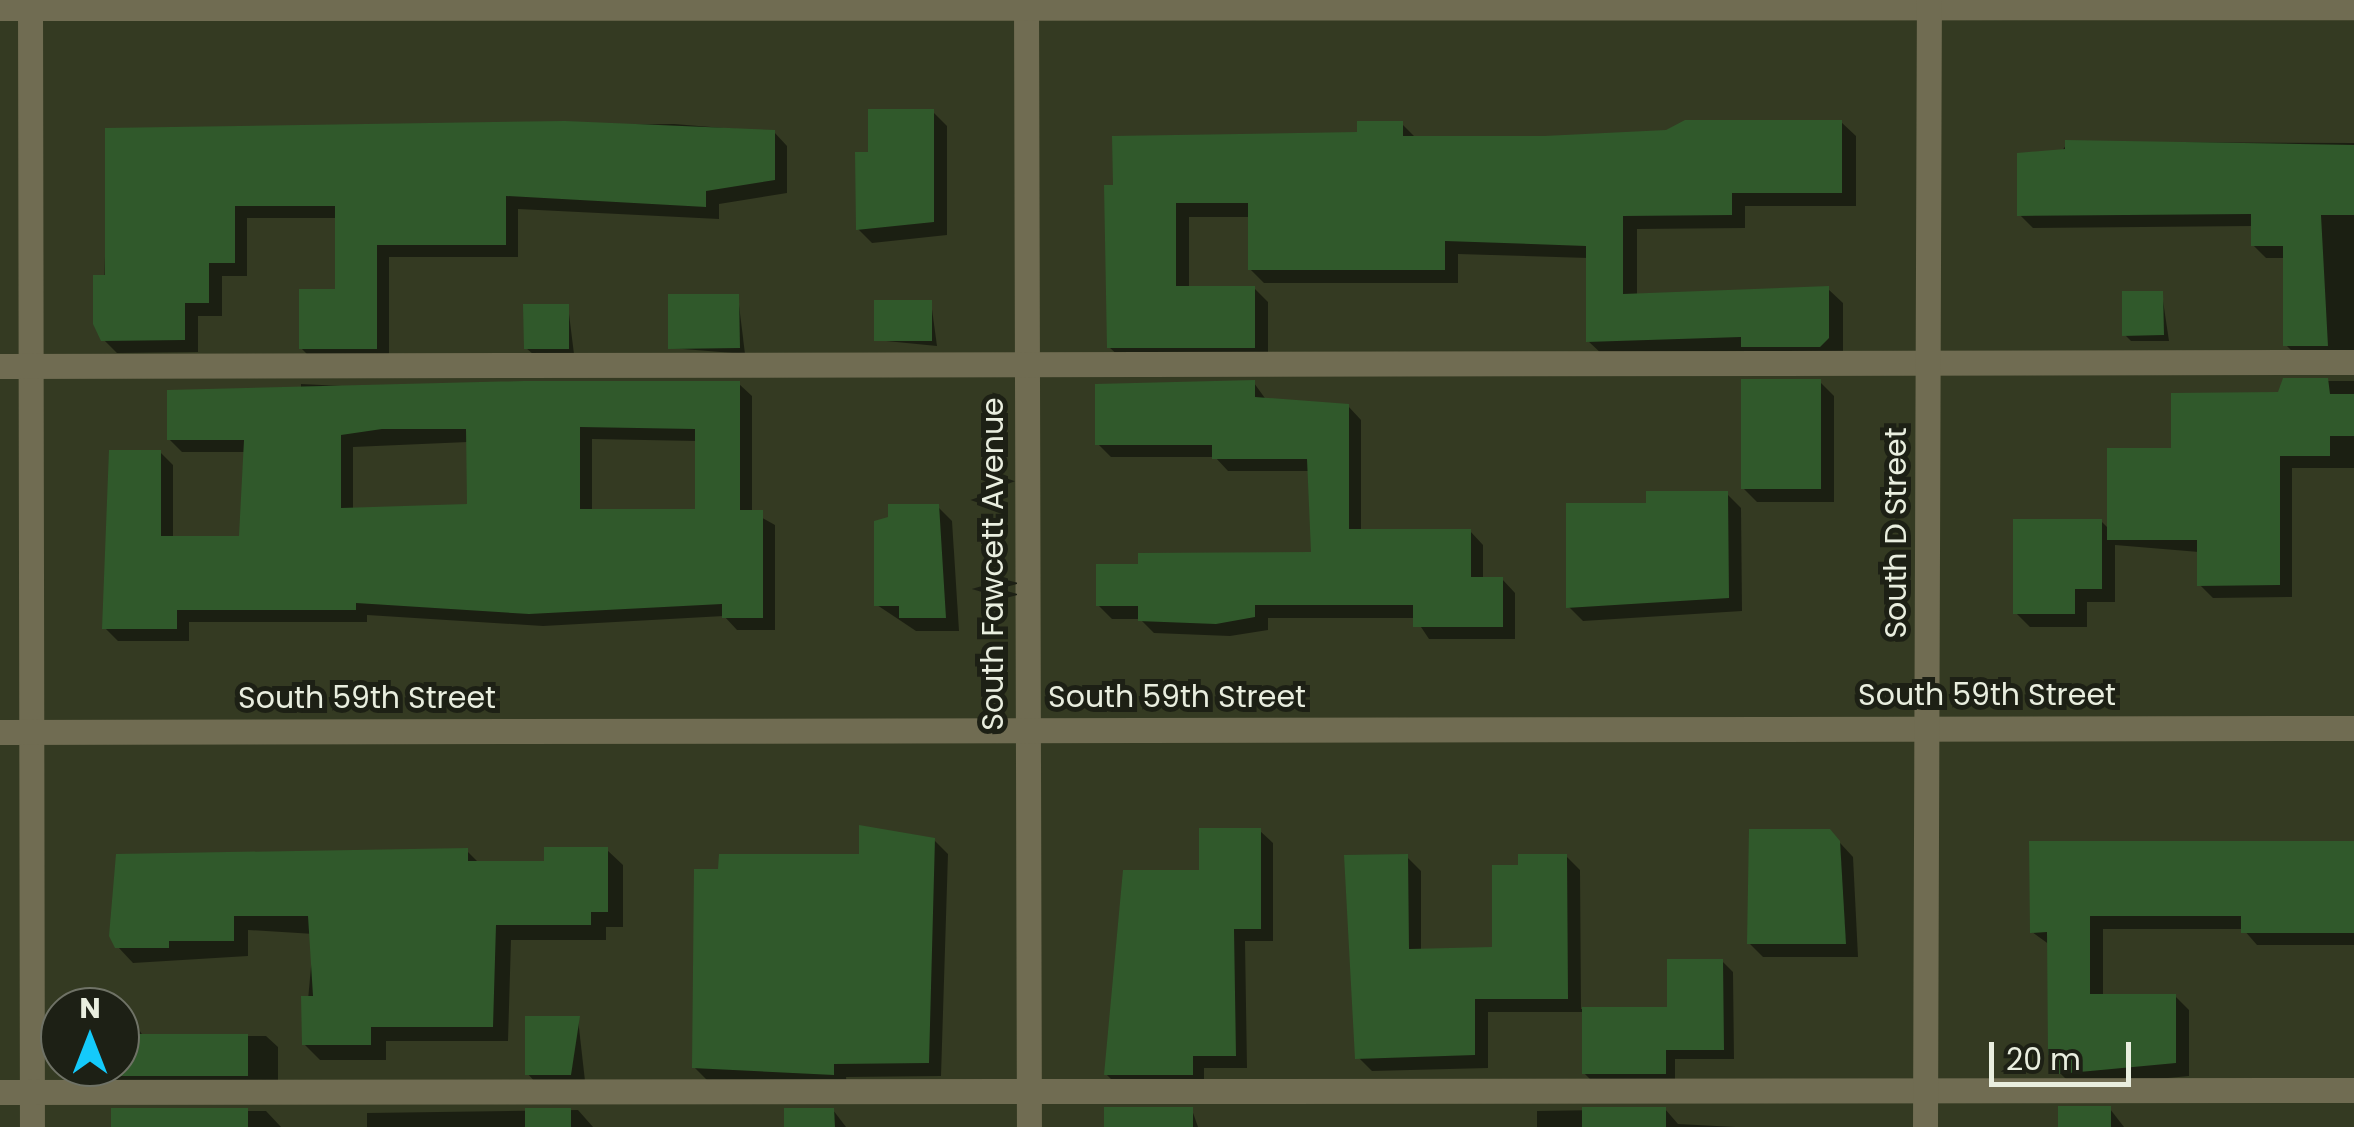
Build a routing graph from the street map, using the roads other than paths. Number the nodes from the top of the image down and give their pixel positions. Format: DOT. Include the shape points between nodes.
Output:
graph roads {
  1 [pos="30,4"];
  2 [pos="1026,4"];
  3 [pos="1930,4"];
  4 [pos="2354,7"];
  5 [pos="0,8"];
  6 [pos="1929,360"];
  7 [pos="2354,362"];
  8 [pos="0,366"];
  9 [pos="32,366"];
  10 [pos="1026,366"];
  11 [pos="1927,728"];
  12 [pos="2354,728"];
  13 [pos="1026,730"];
  14 [pos="0,732"];
  15 [pos="33,732"];
  16 [pos="1924,1090"];
  17 [pos="2354,1090"];
  18 [pos="0,1092"];
  19 [pos="32,1092"];
  20 [pos="1030,1093"];
  21 [pos="32,1127"];
  22 [pos="1030,1127"];
  23 [pos="1925,1127"];
  1 -- 2 [label="street"];
  1 -- 5 [label="street"];
  1 -- 9 [label="street"];
  2 -- 3 [label="street"];
  2 -- 10 [label="street, South Fawcett Avenue"];
  3 -- 4 [label="street"];
  3 -- 6 [label="street, South D Street"];
  6 -- 7 [label="street"];
  6 -- 10 [label="street"];
  6 -- 11 [label="street, South D Street"];
  8 -- 9 [label="street"];
  9 -- 10 [label="street"];
  9 -- 15 [label="street"];
  10 -- 13 [label="street, South Fawcett Avenue"];
  11 -- 12 [label="street, South 59th Street"];
  11 -- 13 [label="street, South 59th Street"];
  11 -- 16 [label="street, South D Street"];
  13 -- 15 [label="street, South 59th Street"];
  13 -- 20 [label="street, South Fawcett Avenue"];
  14 -- 15 [label="street, South 59th Street"];
  15 -- 19 [label="street"];
  16 -- 17 [label="street"];
  16 -- 20 [label="street"];
  16 -- 23 [label="street, South D Street"];
  18 -- 19 [label="street"];
  19 -- 20 [label="street"];
  19 -- 21 [label="street"];
  20 -- 22 [label="street, South Fawcett Avenue"];
}
